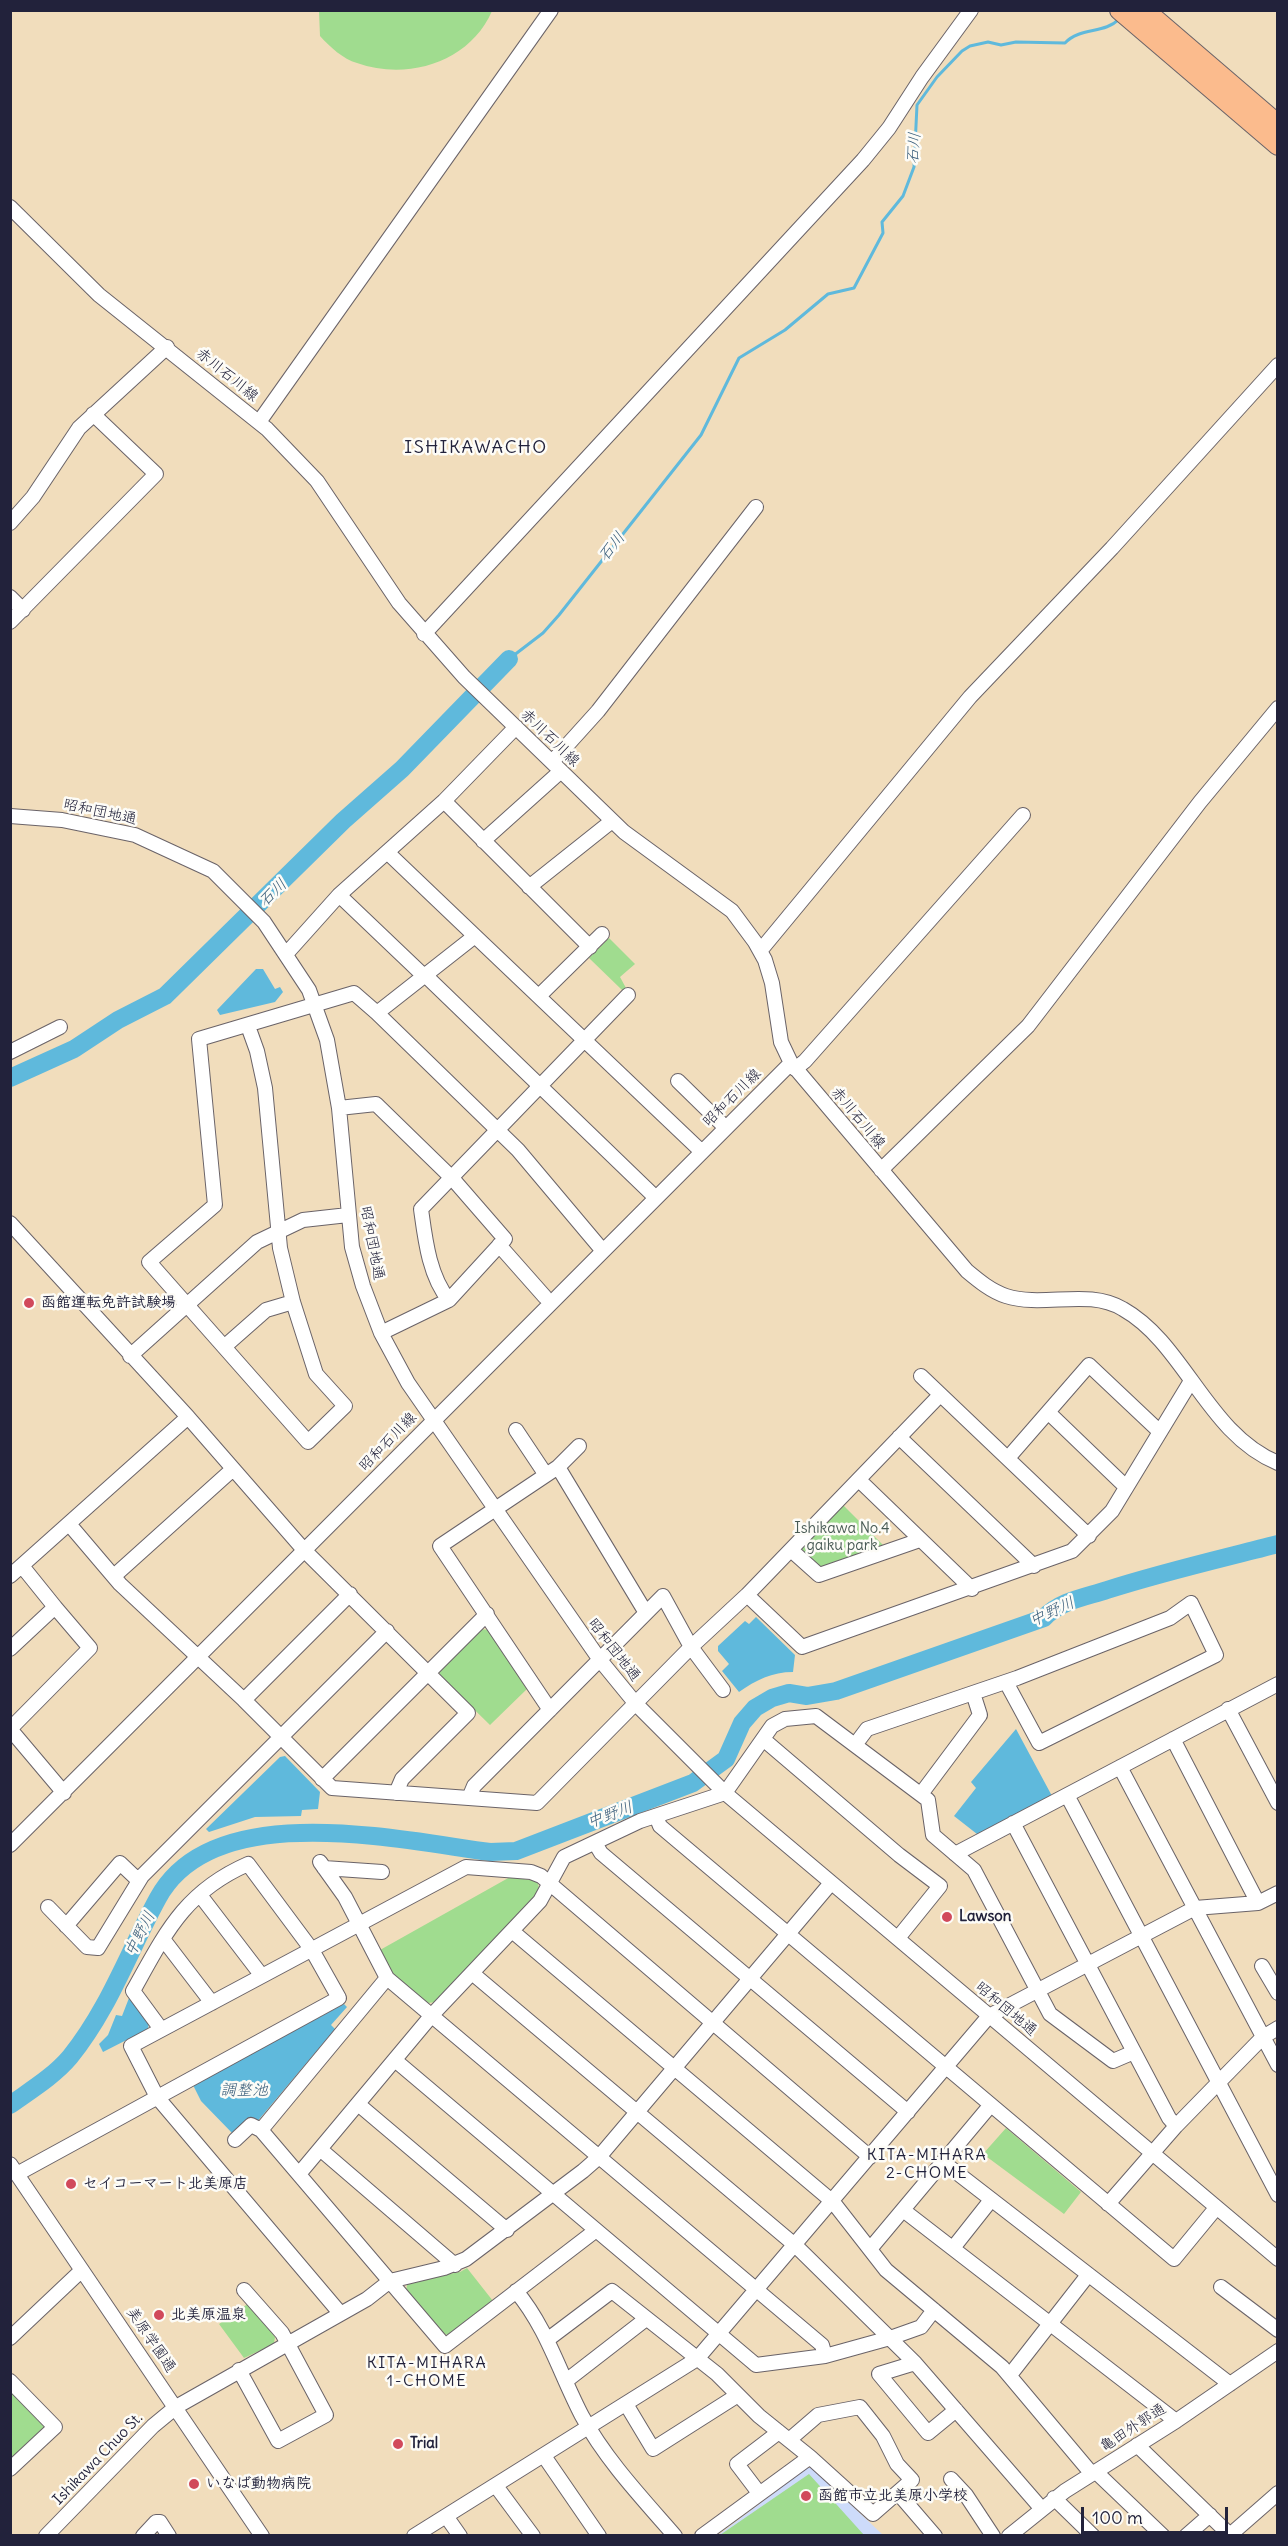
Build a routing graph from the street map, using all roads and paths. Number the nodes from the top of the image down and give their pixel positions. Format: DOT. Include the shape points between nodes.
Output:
graph roads {
  1 [pos="550,10"];
  2 [pos="971,10"];
  3 [pos="1132,14"];
  4 [pos="1278,124"];
  5 [pos="1278,145"];
  6 [pos="10,207"];
  7 [pos="167,347"];
  8 [pos="1278,364"];
  9 [pos="93,414"];
  10 [pos="259,422"];
  11 [pos="756,507"];
  12 [pos="10,523"];
  13 [pos="10,597"];
  14 [pos="23,609"];
  15 [pos="10,622"];
  16 [pos="424,634"];
  17 [pos="1278,708"];
  18 [pos="516,727"];
  19 [pos="556,766"];
  20 [pos="444,801"];
  21 [pos="1023,815"];
  22 [pos="10,816"];
  23 [pos="612,821"];
  24 [pos="483,841"];
  25 [pos="387,852"];
  26 [pos="530,887"];
  27 [pos="339,895"];
  28 [pos="602,934"];
  29 [pos="476,936"];
  30 [pos="590,947"];
  31 [pos="760,951"];
  32 [pos="287,953"];
  33 [pos="424,976"];
  34 [pos="628,995"];
  35 [pos="539,996"];
  36 [pos="316,1006"];
  37 [pos="377,1013"];
  38 [pos="248,1026"];
  39 [pos="60,1027"];
  40 [pos="584,1040"];
  41 [pos="10,1052"];
  42 [pos="793,1066"];
  43 [pos="678,1081"];
  44 [pos="541,1085"];
  45 [pos="339,1108"];
  46 [pos="726,1128"];
  47 [pos="497,1130"];
  48 [pos="702,1152"];
  49 [pos="881,1170"];
  50 [pos="452,1178"];
  51 [pos="655,1197"];
  52 [pos="348,1215"];
  53 [pos="10,1223"];
  54 [pos="278,1230"];
  55 [pos="500,1245"];
  56 [pos="603,1251"];
  57 [pos="544,1297"];
  58 [pos="449,1300"];
  59 [pos="293,1302"];
  60 [pos="187,1305"];
  61 [pos="381,1333"];
  62 [pos="224,1347"];
  63 [pos="130,1356"];
  64 [pos="921,1376"];
  65 [pos="1191,1381"];
  66 [pos="940,1395"];
  67 [pos="1049,1413"];
  68 [pos="188,1418"];
  69 [pos="433,1419"];
  70 [pos="516,1430"];
  71 [pos="1160,1432"];
  72 [pos="899,1437"];
  73 [pos="579,1446"];
  74 [pos="1008,1458"];
  75 [pos="1278,1463"];
  76 [pos="558,1467"];
  77 [pos="233,1469"];
  78 [pos="546,1475"];
  79 [pos="859,1480"];
  80 [pos="1126,1487"];
  81 [pos="495,1510"];
  82 [pos="69,1524"];
  83 [pos="1089,1536"];
  84 [pos="920,1540"];
  85 [pos="304,1550"];
  86 [pos="791,1550"];
  87 [pos="22,1566"];
  88 [pos="1035,1566"];
  89 [pos="10,1576"];
  90 [pos="114,1576"];
  91 [pos="972,1589"];
  92 [pos="350,1594"];
  93 [pos="747,1595"];
  94 [pos="55,1607"];
  95 [pos="646,1613"];
  96 [pos="487,1614"];
  97 [pos="387,1631"];
  98 [pos="691,1647"];
  99 [pos="10,1648"];
  100 [pos="198,1657"];
  101 [pos="600,1660"];
  102 [pos="428,1673"];
  103 [pos="1006,1682"];
  104 [pos="1278,1684"];
  105 [pos="723,1690"];
  106 [pos="973,1694"];
  107 [pos="244,1700"];
  108 [pos="636,1704"];
  109 [pos="1228,1709"];
  110 [pos="550,1710"];
  111 [pos="11,1728"];
  112 [pos="280,1738"];
  113 [pos="763,1739"];
  114 [pos="1173,1739"];
  115 [pos="855,1745"];
  116 [pos="1120,1767"];
  117 [pos="322,1779"];
  118 [pos="64,1793"];
  119 [pos="396,1793"];
  120 [pos="725,1793"];
  121 [pos="921,1794"];
  122 [pos="1067,1795"];
  123 [pos="469,1798"];
  124 [pos="1278,1803"];
  125 [pos="656,1816"];
  126 [pos="1013,1823"];
  127 [pos="595,1843"];
  128 [pos="10,1845"];
  129 [pos="955,1854"];
  130 [pos="382,1872"];
  131 [pos="139,1881"];
  132 [pos="831,1883"];
  133 [pos="549,1885"];
  134 [pos="1278,1893"];
  135 [pos="200,1895"];
  136 [pos="1258,1904"];
  137 [pos="48,1907"];
  138 [pos="1195,1908"];
  139 [pos="360,1924"];
  140 [pos="66,1926"];
  141 [pos="512,1931"];
  142 [pos="788,1934"];
  143 [pos="1141,1936"];
  144 [pos="898,1938"];
  145 [pos="163,1939"];
  146 [pos="312,1950"];
  147 [pos="1087,1964"];
  148 [pos="1262,1965"];
  149 [pos="472,1973"];
  150 [pos="262,1976"];
  151 [pos="387,1978"];
  152 [pos="750,1979"];
  153 [pos="1038,1990"];
  154 [pos="1278,1993"];
  155 [pos="212,2003"];
  156 [pos="432,2015"];
  157 [pos="989,2016"];
  158 [pos="712,2024"];
  159 [pos="1278,2028"];
  160 [pos="162,2029"];
  161 [pos="1263,2037"];
  162 [pos="1134,2052"];
  163 [pos="396,2061"];
  164 [pos="1278,2065"];
  165 [pos="675,2067"];
  166 [pos="946,2069"];
  167 [pos="1218,2082"];
  168 [pos="157,2097"];
  169 [pos="358,2104"];
  170 [pos="989,2107"];
  171 [pos="637,2112"];
  172 [pos="908,2112"];
  173 [pos="1176,2126"];
  174 [pos="261,2130"];
  175 [pos="235,2140"];
  176 [pos="320,2149"];
  177 [pos="1151,2153"];
  178 [pos="599,2157"];
  179 [pos="870,2157"];
  180 [pos="943,2162"];
  181 [pos="14,2169"];
  182 [pos="299,2174"];
  183 [pos="552,2194"];
  184 [pos="1278,2195"];
  185 [pos="991,2200"];
  186 [pos="834,2202"];
  187 [pos="1108,2204"];
  188 [pos="1216,2208"];
  189 [pos="903,2210"];
  190 [pos="507,2230"];
  191 [pos="595,2230"];
  192 [pos="795,2246"];
  193 [pos="952,2248"];
  194 [pos="870,2249"];
  195 [pos="1277,2258"];
  196 [pos="455,2265"];
  197 [pos="82,2270"];
  198 [pos="1088,2275"];
  199 [pos="390,2281"];
  200 [pos="1221,2287"];
  201 [pos="244,2290"];
  202 [pos="758,2290"];
  203 [pos="516,2291"];
  204 [pos="934,2310"];
  205 [pos="340,2313"];
  206 [pos="646,2319"];
  207 [pos="1050,2324"];
  208 [pos="1278,2330"];
  209 [pos="13,2331"];
  210 [pos="721,2334"];
  211 [pos="890,2338"];
  212 [pos="547,2340"];
  213 [pos="288,2343"];
  214 [pos="1278,2351"];
  215 [pos="825,2356"];
  216 [pos="697,2359"];
  217 [pos="915,2363"];
  218 [pos="239,2370"];
  219 [pos="1010,2376"];
  220 [pos="566,2380"];
  221 [pos="10,2381"];
  222 [pos="1230,2385"];
  223 [pos="738,2395"];
  224 [pos="626,2404"];
  225 [pos="176,2407"];
  226 [pos="956,2410"];
  227 [pos="1176,2421"];
  228 [pos="590,2427"];
  229 [pos="784,2436"];
  230 [pos="1137,2445"];
  231 [pos="544,2456"];
  232 [pos="810,2457"];
  233 [pos="10,2469"];
  234 [pos="1094,2473"];
  235 [pos="951,2478"];
  236 [pos="496,2486"];
  237 [pos="759,2493"];
  238 [pos="898,2493"];
  239 [pos="1278,2493"];
  240 [pos="1054,2499"];
  241 [pos="1041,2508"];
  242 [pos="1210,2515"];
  243 [pos="446,2516"];
  244 [pos="1018,2533"];
  245 [pos="46,2535"];
  246 [pos="143,2535"];
  247 [pos="169,2535"];
  248 [pos="262,2535"];
  249 [pos="414,2535"];
  250 [pos="460,2535"];
  251 [pos="533,2535"];
  252 [pos="599,2535"];
  253 [pos="675,2535"];
  254 [pos="702,2535"];
  255 [pos="934,2535"];
  256 [pos="993,2535"];
  257 [pos="1093,2535"];
  258 [pos="1163,2535"];
  259 [pos="1186,2535"];
  260 [pos="1231,2535"];
  1 -- 10 [label="street"];
  2 -- 16 [label="street" via="863,160"];
  3 -- 4 [label="highway"];
  3 -- 5 [label="highway"];
  6 -- 7 [label="street, 赤川石川線" via="99,295"];
  7 -- 9 [label="street"];
  7 -- 10 [label="street, 赤川石川線"];
  8 -- 31 [label="street" via="1112,548 970,697"];
  9 -- 12 [label="street"];
  9 -- 14 [label="street" via="156,474"];
  10 -- 16 [label="street, 赤川石川線" via="317,481"];
  11 -- 19 [label="street"];
  13 -- 14 [label="street"];
  14 -- 15 [label="street"];
  16 -- 18 [label="street, 赤川石川線"];
  17 -- 49 [label="street" via="1186,820 1029,1026"];
  18 -- 19 [label="street, 赤川石川線"];
  18 -- 20 [label="street"];
  19 -- 23 [label="street, 赤川石川線"];
  19 -- 24 [label="street"];
  20 -- 24 [label="street"];
  20 -- 25 [label="street"];
  21 -- 42 [label="street, 昭和石川線" via="805,1061"];
  22 -- 32 [label="street, 昭和団地通" via="62,820 135,835 213,871 264,922"];
  23 -- 26 [label="street"];
  23 -- 31 [label="street, 赤川石川線" via="732,911"];
  24 -- 26 [label="street"];
  25 -- 27 [label="street"];
  25 -- 29 [label="street"];
  26 -- 30 [label="street"];
  27 -- 32 [label="street"];
  27 -- 33 [label="street"];
  28 -- 30 [label="street"];
  29 -- 33 [label="street"];
  29 -- 35 [label="street"];
  30 -- 35 [label="street"];
  31 -- 42 [label="street, 赤川石川線" via="772,983 781,1042"];
  32 -- 36 [label="street, 昭和団地通"];
  33 -- 37 [label="street"];
  33 -- 44 [label="street"];
  34 -- 40 [label="street"];
  35 -- 40 [label="street"];
  36 -- 37 [label="street" via="354,993"];
  36 -- 38 [label="street"];
  36 -- 45 [label="street, 昭和団地通" via="330,1052"];
  37 -- 47 [label="street"];
  38 -- 54 [label="street" via="265,1088"];
  38 -- 60 [label="street" via="199,1039 214,1204 149,1262"];
  39 -- 41 [label="street"];
  40 -- 44 [label="street"];
  40 -- 48 [label="street"];
  42 -- 46 [label="street, 昭和石川線"];
  42 -- 49 [label="street, 赤川石川線"];
  43 -- 46 [label="street"];
  44 -- 47 [label="street"];
  44 -- 51 [label="street"];
  45 -- 50 [label="street" via="376,1104"];
  45 -- 52 [label="street, 昭和団地通"];
  46 -- 48 [label="street, 昭和石川線"];
  47 -- 50 [label="street"];
  47 -- 56 [label="street"];
  48 -- 51 [label="street, 昭和石川線"];
  49 -- 65 [label="street, 赤川石川線" via="967,1271 990,1289 1025,1300 1084,1299 1121,1307 1148,1326"];
  50 -- 55 [label="street" via="505,1239"];
  50 -- 58 [label="street" via="421,1209 435,1274"];
  51 -- 56 [label="street, 昭和石川線"];
  52 -- 54 [label="street" via="303,1220"];
  52 -- 61 [label="street, 昭和団地通" via="357,1268"];
  53 -- 63 [label="street"];
  54 -- 59 [label="street"];
  54 -- 60 [label="street" via="257,1242"];
  55 -- 57 [label="street"];
  55 -- 58 [label="street"];
  56 -- 69 [label="street, 昭和石川線"];
  58 -- 61 [label="street"];
  59 -- 62 [label="street" via="266,1310"];
  59 -- 62 [label="street" via="316,1374 345,1406 308,1442"];
  60 -- 62 [label="street"];
  60 -- 63 [label="street"];
  61 -- 69 [label="street, 昭和団地通" via="398,1367"];
  63 -- 68 [label="street"];
  64 -- 66 [label="street"];
  65 -- 71 [label="street"];
  65 -- 75 [label="street, 赤川石川線" via="1244,1443"];
  66 -- 72 [label="street"];
  66 -- 74 [label="street"];
  67 -- 71 [label="street" via="1089,1365"];
  67 -- 74 [label="street"];
  67 -- 80 [label="street"];
  68 -- 77 [label="street"];
  68 -- 82 [label="street"];
  69 -- 81 [label="street, 昭和団地通"];
  69 -- 85 [label="street, 昭和石川線"];
  70 -- 78 [label="street"];
  71 -- 80 [label="street"];
  72 -- 79 [label="street"];
  72 -- 88 [label="street"];
  73 -- 76 [label="street"];
  74 -- 83 [label="street"];
  76 -- 78 [label="street"];
  76 -- 95 [label="street"];
  77 -- 85 [label="street"];
  77 -- 90 [label="street"];
  78 -- 81 [label="street"];
  79 -- 84 [label="street"];
  79 -- 86 [label="street"];
  80 -- 83 [label="street" via="1112,1512"];
  81 -- 96 [label="street" via="440,1546"];
  81 -- 101 [label="street, 昭和団地通"];
  82 -- 87 [label="street"];
  82 -- 90 [label="street"];
  83 -- 88 [label="street" via="1072,1551"];
  84 -- 86 [label="street" via="819,1575"];
  84 -- 91 [label="street"];
  85 -- 92 [label="street"];
  85 -- 100 [label="street, 昭和石川線"];
  86 -- 93 [label="street"];
  87 -- 89 [label="street"];
  87 -- 94 [label="street"];
  88 -- 91 [label="street"];
  90 -- 100 [label="street"];
  91 -- 93 [label="street" via="802,1647"];
  92 -- 97 [label="street"];
  92 -- 107 [label="street"];
  93 -- 98 [label="street"];
  94 -- 99 [label="street"];
  94 -- 111 [label="street" via="90,1648"];
  95 -- 98 [label="street" via="663,1596"];
  95 -- 101 [label="street"];
  96 -- 102 [label="street"];
  96 -- 110 [label="street"];
  97 -- 102 [label="street"];
  97 -- 112 [label="street"];
  98 -- 105 [label="street"];
  98 -- 108 [label="street"];
  100 -- 107 [label="street"];
  100 -- 118 [label="street, 昭和石川線"];
  101 -- 108 [label="street, 昭和団地通"];
  101 -- 110 [label="street"];
  102 -- 117 [label="street"];
  102 -- 119 [label="street" via="468,1713 402,1779"];
  103 -- 103 [label="street" via="1170,1618 1191,1603 1216,1655 1039,1743"];
  103 -- 106 [label="street"];
  104 -- 109 [label="street"];
  106 -- 115 [label="street" via="867,1729"];
  106 -- 121 [label="street" via="981,1715"];
  107 -- 112 [label="street"];
  108 -- 120 [label="street, 昭和団地通"];
  108 -- 123 [label="street" via="537,1803"];
  109 -- 114 [label="street"];
  109 -- 124 [label="street"];
  110 -- 123 [label="street" via="474,1786"];
  111 -- 118 [label="street"];
  112 -- 117 [label="street"];
  112 -- 131 [label="street"];
  113 -- 115 [label="street" via="779,1721 816,1716"];
  113 -- 120 [label="street"];
  113 -- 144 [label="street" via="940,1886"];
  114 -- 116 [label="street"];
  114 -- 136 [label="street"];
  115 -- 121 [label="street"];
  116 -- 122 [label="street"];
  116 -- 138 [label="street"];
  117 -- 119 [label="street" via="332,1788"];
  118 -- 128 [label="street, 昭和石川線"];
  119 -- 123 [label="street"];
  120 -- 125 [label="street"];
  120 -- 132 [label="street, 昭和団地通"];
  121 -- 129 [label="street" via="928,1800 933,1835"];
  122 -- 126 [label="street"];
  122 -- 143 [label="street"];
  125 -- 127 [label="street"];
  125 -- 142 [label="street" via="660,1826"];
  126 -- 129 [label="street"];
  126 -- 147 [label="street"];
  127 -- 133 [label="street" via="564,1857"];
  127 -- 152 [label="street" via="601,1853"];
  129 -- 153 [label="street" via="974,1870"];
  130 -- 139 [label="street" via="322,1865"];
  131 -- 140 [label="street" via="120,1863"];
  131 -- 140 [label="street" via="98,1947 87,1947"];
  132 -- 142 [label="street"];
  132 -- 144 [label="street, 昭和団地通"];
  133 -- 139 [label="street" via="531,1872 466,1867"];
  133 -- 141 [label="street" via="540,1901"];
  133 -- 158 [label="street"];
  134 -- 136 [label="street"];
  135 -- 145 [label="street" via="178,1914"];
  135 -- 146 [label="street" via="215,1881 248,1864"];
  135 -- 150 [label="street"];
  136 -- 138 [label="street"];
  137 -- 140 [label="street"];
  138 -- 143 [label="street"];
  138 -- 161 [label="street"];
  139 -- 146 [label="street"];
  139 -- 151 [label="street"];
  141 -- 149 [label="street"];
  141 -- 165 [label="street"];
  142 -- 152 [label="street"];
  142 -- 166 [label="street"];
  143 -- 147 [label="street"];
  143 -- 167 [label="street"];
  144 -- 157 [label="street, 昭和団地通"];
  145 -- 155 [label="street"];
  145 -- 160 [label="street" via="133,1991"];
  146 -- 150 [label="street"];
  146 -- 168 [label="street" via="339,1998"];
  147 -- 153 [label="street"];
  147 -- 162 [label="street"];
  148 -- 154 [label="street"];
  149 -- 156 [label="street"];
  149 -- 171 [label="street"];
  150 -- 155 [label="street"];
  151 -- 156 [label="street"];
  151 -- 174 [label="street"];
  152 -- 158 [label="street"];
  152 -- 172 [label="street"];
  153 -- 157 [label="street"];
  153 -- 162 [label="street" via="1050,2014 1113,2061"];
  155 -- 160 [label="street"];
  156 -- 163 [label="street"];
  156 -- 178 [label="street"];
  157 -- 166 [label="street"];
  157 -- 177 [label="street, 昭和団地通"];
  158 -- 165 [label="street"];
  158 -- 179 [label="street"];
  159 -- 161 [label="street"];
  160 -- 168 [label="street" via="131,2046"];
  161 -- 164 [label="street"];
  161 -- 167 [label="street"];
  162 -- 173 [label="street"];
  163 -- 169 [label="street"];
  163 -- 183 [label="street"];
  165 -- 171 [label="street"];
  165 -- 186 [label="street"];
  166 -- 170 [label="street"];
  166 -- 172 [label="street"];
  167 -- 173 [label="street"];
  167 -- 184 [label="street"];
  168 -- 181 [label="street"];
  168 -- 205 [label="street"];
  169 -- 176 [label="street"];
  169 -- 190 [label="street"];
  170 -- 180 [label="street"];
  170 -- 187 [label="street"];
  171 -- 178 [label="street"];
  171 -- 192 [label="street"];
  172 -- 179 [label="street"];
  173 -- 177 [label="street"];
  174 -- 175 [label="street" via="251,2125"];
  174 -- 182 [label="street"];
  176 -- 182 [label="street"];
  176 -- 196 [label="street"];
  177 -- 187 [label="street"];
  177 -- 188 [label="street, 昭和団地通"];
  178 -- 183 [label="street"];
  178 -- 202 [label="street"];
  179 -- 186 [label="street"];
  180 -- 185 [label="street"];
  180 -- 189 [label="street"];
  181 -- 197 [label="street, 美原学園通"];
  182 -- 199 [label="street"];
  183 -- 190 [label="street"];
  183 -- 191 [label="street"];
  185 -- 193 [label="street"];
  185 -- 198 [label="street"];
  186 -- 192 [label="street"];
  186 -- 194 [label="street"];
  187 -- 188 [label="street" via="1174,2259"];
  188 -- 195 [label="street, 昭和団地通"];
  189 -- 193 [label="street"];
  189 -- 194 [label="street"];
  190 -- 196 [label="street"];
  191 -- 203 [label="street"];
  191 -- 210 [label="street"];
  192 -- 202 [label="street"];
  192 -- 211 [label="street"];
  193 -- 207 [label="street"];
  194 -- 204 [label="street" via="886,2270"];
  196 -- 199 [label="street, Ishikawa Chuo St."];
  197 -- 209 [label="street"];
  197 -- 225 [label="street, 美原学園通"];
  198 -- 207 [label="street"];
  198 -- 222 [label="street"];
  199 -- 203 [label="street" via="445,2346"];
  199 -- 205 [label="street, Ishikawa Chuo St."];
  200 -- 208 [label="street"];
  201 -- 213 [label="street"];
  202 -- 210 [label="street"];
  202 -- 215 [label="street" via="822,2344"];
  203 -- 212 [label="street" via="535,2314"];
  204 -- 211 [label="street" via="921,2327"];
  204 -- 219 [label="street"];
  205 -- 213 [label="street, Ishikawa Chuo St."];
  206 -- 212 [label="street" via="612,2291"];
  206 -- 216 [label="street"];
  206 -- 220 [label="street"];
  207 -- 219 [label="street"];
  207 -- 227 [label="street"];
  210 -- 215 [label="street" via="756,2366"];
  210 -- 216 [label="street"];
  211 -- 215 [label="street"];
  211 -- 217 [label="street"];
  212 -- 220 [label="street"];
  213 -- 218 [label="street, Ishikawa Chuo St."];
  213 -- 218 [label="street" via="326,2415 278,2441"];
  214 -- 222 [label="street, 亀田外郭通"];
  216 -- 223 [label="street"];
  216 -- 224 [label="street"];
  217 -- 226 [label="street"];
  217 -- 226 [label="street" via="879,2374 928,2433"];
  218 -- 225 [label="street, Ishikawa Chuo St."];
  219 -- 234 [label="street"];
  220 -- 228 [label="street"];
  221 -- 233 [label="street" via="55,2427"];
  222 -- 227 [label="street, 亀田外郭通"];
  223 -- 224 [label="street" via="653,2449"];
  223 -- 229 [label="street"];
  224 -- 228 [label="street"];
  225 -- 245 [label="street, Ishikawa Chuo St."];
  225 -- 248 [label="street, 美原学園通"];
  226 -- 241 [label="street"];
  227 -- 230 [label="street, 亀田外郭通"];
  228 -- 231 [label="street"];
  228 -- 253 [label="street" via="619,2469"];
  229 -- 232 [label="street"];
  229 -- 237 [label="street" via="737,2464"];
  229 -- 238 [label="street" via="818,2415 860,2408 884,2436 897,2464 912,2481"];
  230 -- 234 [label="street, 亀田外郭通"];
  230 -- 242 [label="street"];
  231 -- 236 [label="street"];
  231 -- 252 [label="street"];
  232 -- 237 [label="street"];
  232 -- 238 [label="street" via="873,2514"];
  234 -- 240 [label="street, 亀田外郭通"];
  234 -- 258 [label="street"];
  235 -- 256 [label="street"];
  236 -- 243 [label="street"];
  236 -- 251 [label="street"];
  237 -- 254 [label="street"];
  238 -- 255 [label="street"];
  239 -- 260 [label="street"];
  240 -- 241 [label="street, 亀田外郭通"];
  240 -- 257 [label="street"];
  241 -- 244 [label="street, 亀田外郭通"];
  242 -- 259 [label="street"];
  242 -- 260 [label="street"];
  243 -- 249 [label="street"];
  243 -- 250 [label="street"];
  246 -- 247 [label="street" via="156,2522"];
}
